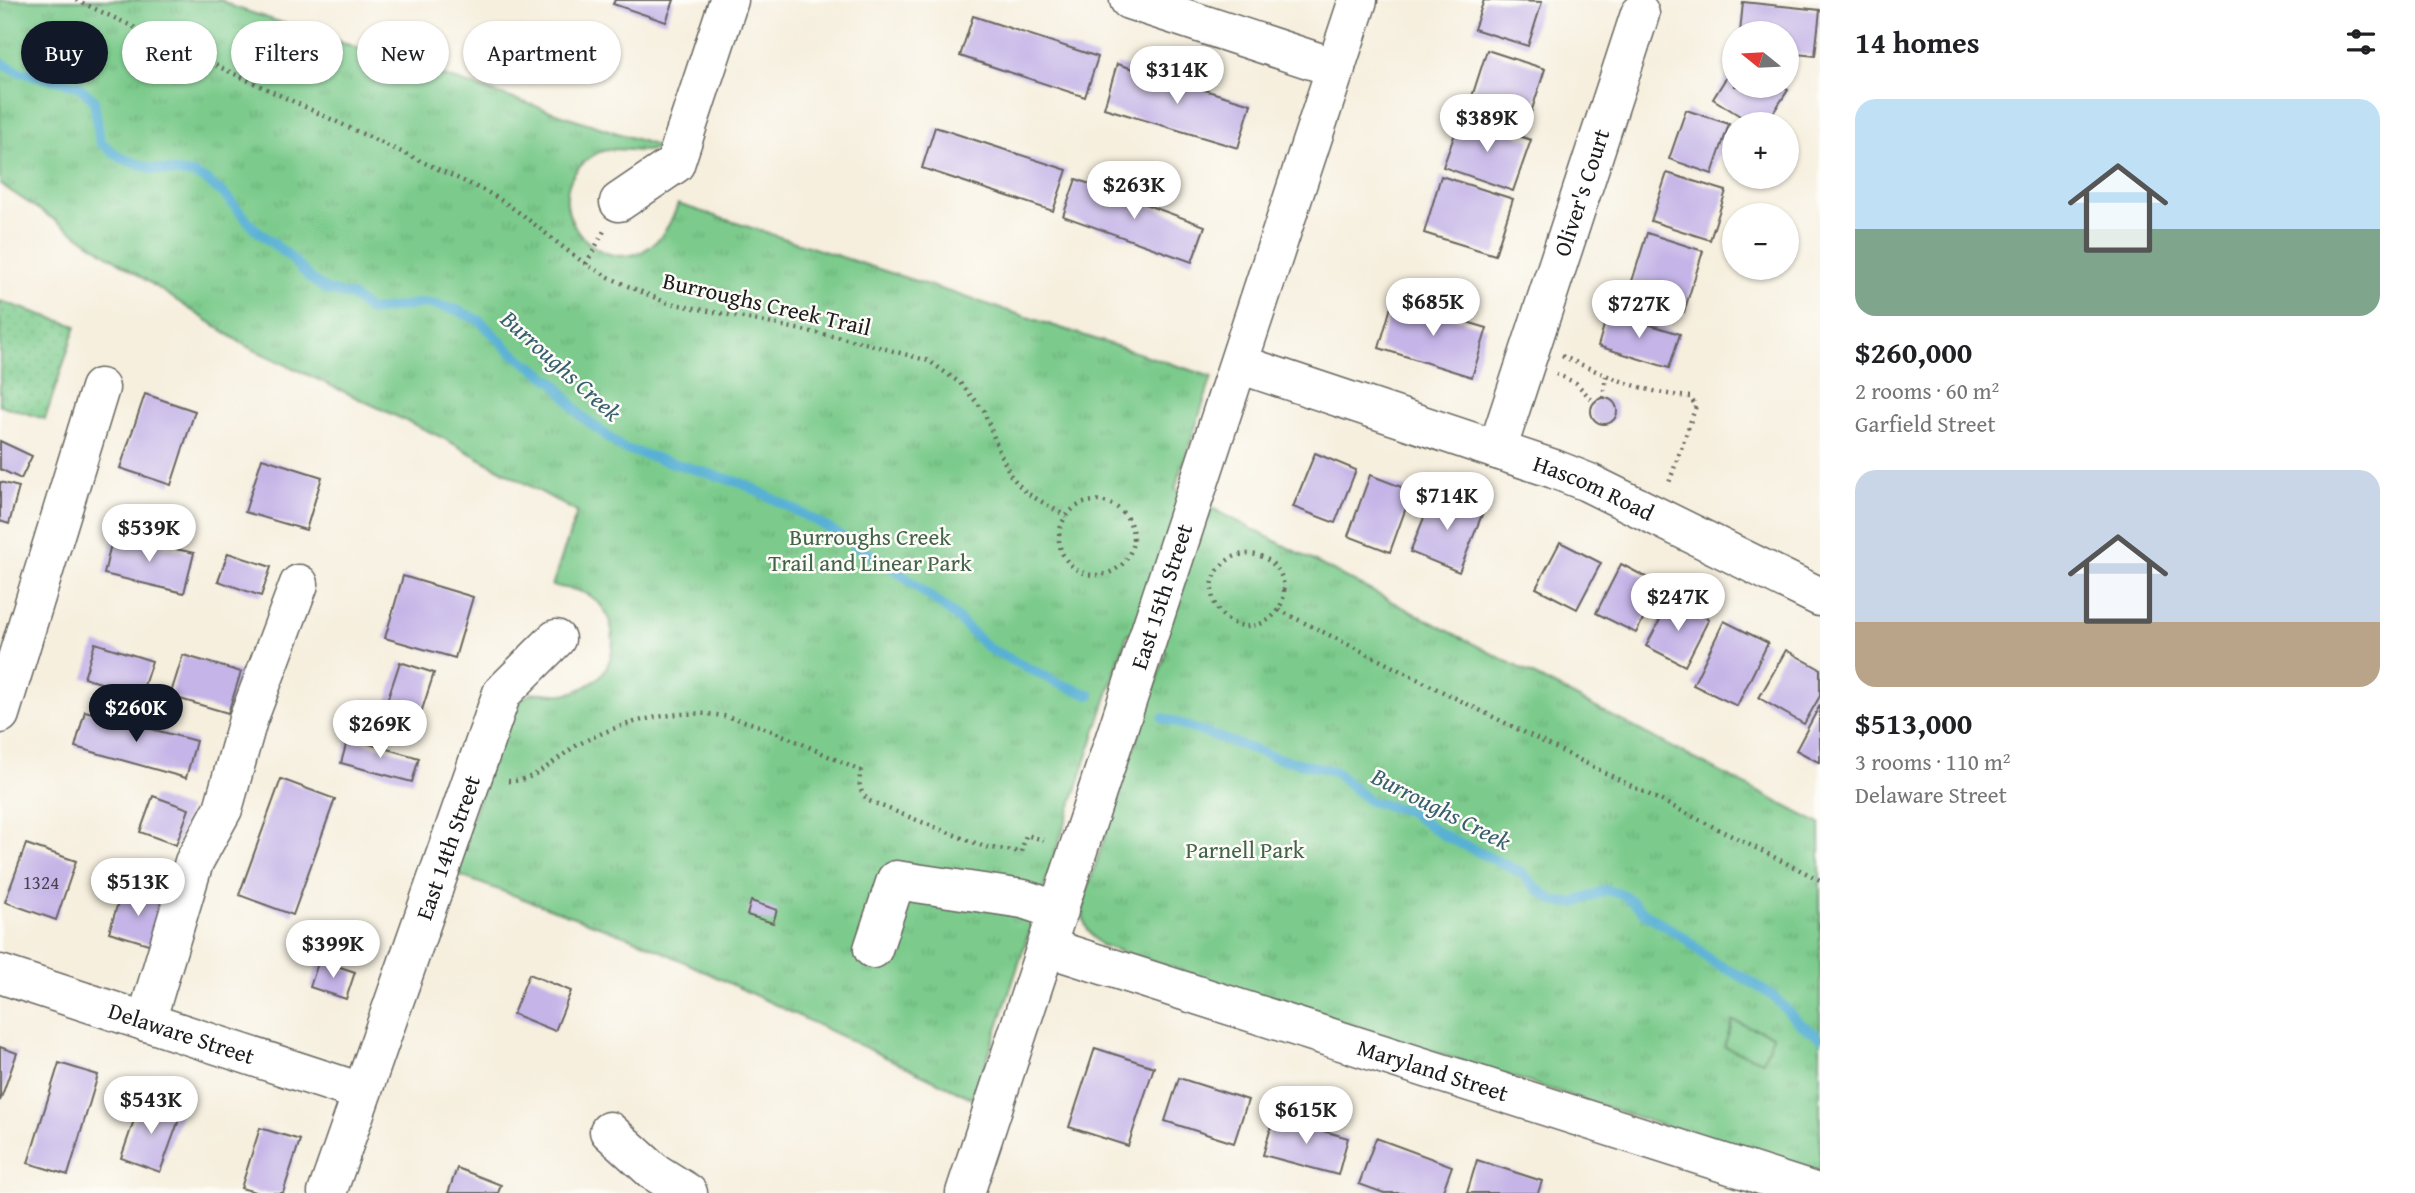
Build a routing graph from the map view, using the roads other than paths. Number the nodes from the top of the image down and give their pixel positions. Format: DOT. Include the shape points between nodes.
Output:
graph roads {
  1 [pos="729,0"];
  2 [pos="1129,0"];
  3 [pos="1358,0"];
  4 [pos="1640,14"];
  5 [pos="1336,68"];
  6 [pos="619,202"];
  7 [pos="1240,364"];
  8 [pos="100,388"];
  9 [pos="1497,450"];
  10 [pos="299,584"];
  11 [pos="1820,597"];
  12 [pos="556,639"];
  13 [pos="0,714"];
  14 [pos="1059,911"];
  15 [pos="1046,947"];
  16 [pos="873,949"];
  17 [pos="0,974"];
  18 [pos="146,1022"];
  19 [pos="361,1092"];
  20 [pos="609,1131"];
  21 [pos="327,1193"];
  22 [pos="688,1193"];
  23 [pos="965,1193"];
  24 [pos="1818,1193"];
  1 -- 6 [label="street" via="675,164"];
  2 -- 5 [label="street"];
  3 -- 5 [label="street, East 15th Street"];
  4 -- 9 [label="street, Oliver's Court"];
  5 -- 7 [label="street, East 15th Street"];
  7 -- 9 [label="street, Hascom Road"];
  7 -- 14 [label="street, East 15th Street"];
  8 -- 13 [label="street"];
  9 -- 11 [label="street, Hascom Road" via="1587,482"];
  10 -- 18 [label="street" via="248,720 223,809 194,862"];
  12 -- 19 [label="street, East 14th Street" via="502,693"];
  14 -- 15 [label="street, East 15th Street"];
  14 -- 16 [label="street" via="1023,899 896,880"];
  15 -- 23 [label="street, East 15th Street"];
  15 -- 24 [label="street, Maryland Street"];
  17 -- 18 [label="street, Delaware Street"];
  18 -- 19 [label="street, Delaware Street"];
  19 -- 21 [label="street, East 14th Street"];
  20 -- 22 [label="street" via="653,1171"];
}
